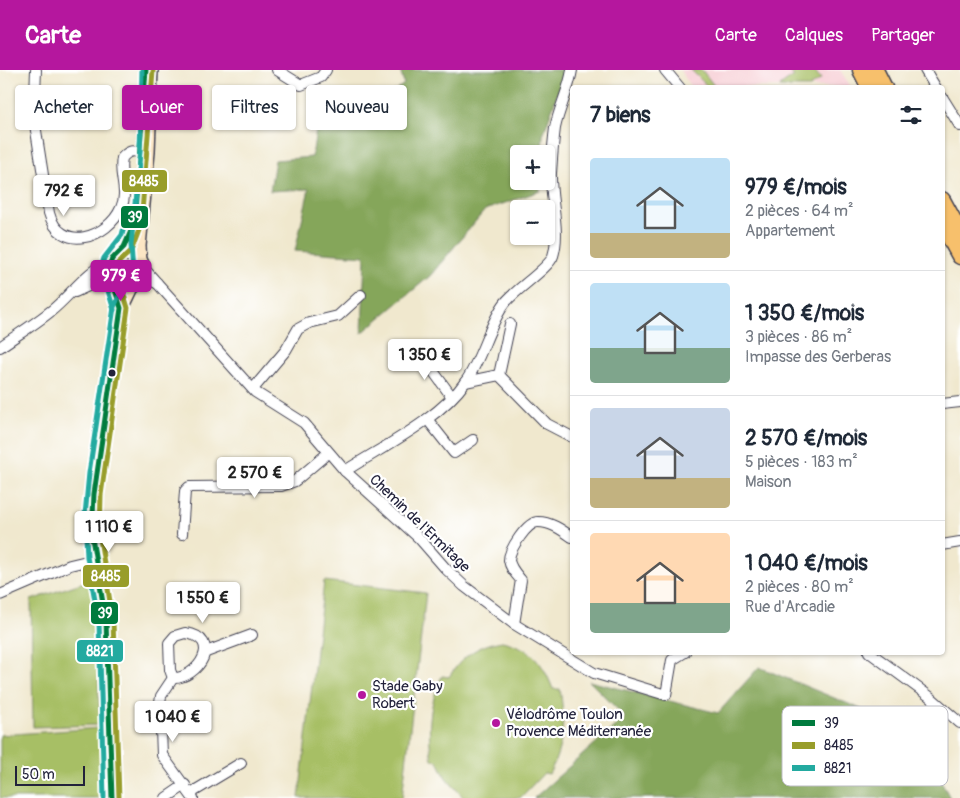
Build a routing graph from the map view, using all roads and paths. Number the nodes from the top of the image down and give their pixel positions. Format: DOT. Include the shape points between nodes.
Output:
graph roads {
  1 [pos="36,70"];
  2 [pos="44,70"];
  3 [pos="146,70"];
  4 [pos="150,70"];
  5 [pos="277,70"];
  6 [pos="326,70"];
  7 [pos="572,70"];
  8 [pos="665,70"];
  9 [pos="861,70"];
  10 [pos="875,70"];
  11 [pos="925,70"];
  12 [pos="36,85"];
  13 [pos="36,85"];
  14 [pos="678,85"];
  15 [pos="868,85"];
  16 [pos="882,85"];
  17 [pos="934,85"];
  18 [pos="945,102"];
  19 [pos="960,126"];
  20 [pos="36,130"];
  21 [pos="140,152"];
  22 [pos="143,188"];
  23 [pos="945,206"];
  24 [pos="945,228"];
  25 [pos="960,233"];
  26 [pos="960,256"];
  27 [pos="114,259"];
  28 [pos="140,263"];
  29 [pos="114,282"];
  30 [pos="135,283"];
  31 [pos="157,283"];
  32 [pos="72,294"];
  33 [pos="361,296"];
  34 [pos="122,308"];
  35 [pos="510,324"];
  36 [pos="0,347"];
  37 [pos="396,364"];
  38 [pos="499,375"];
  39 [pos="465,382"];
  40 [pos="253,389"];
  41 [pos="452,397"];
  42 [pos="960,403"];
  43 [pos="945,404"];
  44 [pos="427,419"];
  45 [pos="570,436"];
  46 [pos="473,440"];
  47 [pos="328,453"];
  48 [pos="345,471"];
  49 [pos="182,534"];
  50 [pos="570,536"];
  51 [pos="960,542"];
  52 [pos="945,544"];
  53 [pos="95,559"];
  54 [pos="0,595"];
  55 [pos="514,624"];
  56 [pos="252,636"];
  57 [pos="206,652"];
  58 [pos="873,655"];
  59 [pos="671,656"];
  60 [pos="173,678"];
  61 [pos="940,706"];
  62 [pos="948,713"];
  63 [pos="960,723"];
  64 [pos="241,763"];
  65 [pos="190,792"];
  66 [pos="112,798"];
  67 [pos="166,798"];
  1 -- 12 [label="street"];
  2 -- 13 [label="street"];
  3 -- 21 [label="main road"];
  4 -- 22 [label="main road"];
  5 -- 6 [label="street" via="302,85 322,77"];
  7 -- 39 [label="street" via="555,129 551,175 556,228 553,258 503,305"];
  8 -- 14 [label="street"];
  9 -- 15 [label="main road"];
  10 -- 16 [label="main road"];
  11 -- 17 [label="street"];
  18 -- 19 [label="street"];
  20 -- 21 [label="street" via="49,213 53,224 65,236 94,235 111,222 121,209 124,196 120,171 122,158 129,151"];
  21 -- 22 [label="street"];
  21 -- 27 [label="main road" via="134,224 129,238"];
  22 -- 28 [label="main road" via="138,246"];
  23 -- 25 [label="main road"];
  24 -- 26 [label="main road"];
  27 -- 28 [label="main road" via="130,254"];
  27 -- 29 [label="main road" via="108,272"];
  27 -- 32 [label="street" via="85,278"];
  28 -- 30 [label="main road" via="141,274"];
  28 -- 31 [label="street, Chemin de l'Ermitage"];
  29 -- 30 [label="main road" via="125,287"];
  29 -- 32 [label="street" via="95,283"];
  29 -- 34 [label="main road"];
  30 -- 31 [label="street" via="146,279"];
  30 -- 34 [label="main road"];
  31 -- 40 [label="street, Chemin de l'Ermitage"];
  32 -- 36 [label="street"];
  33 -- 40 [label="street" via="338,316 309,323 298,330 286,350"];
  34 -- 53 [label="main road" via="94,494 92,538"];
  35 -- 38 [label="street"];
  37 -- 41 [label="street" via="413,354 425,360"];
  38 -- 39 [label="street"];
  38 -- 45 [label="street" via="547,424"];
  39 -- 41 [label="street"];
  40 -- 47 [label="street, Chemin de l'Ermitage" via="304,423"];
  41 -- 44 [label="street"];
  42 -- 43 [label="street"];
  44 -- 46 [label="street" via="454,453"];
  44 -- 48 [label="street"];
  47 -- 48 [label="street, Chemin de l'Ermitage"];
  47 -- 49 [label="street" via="295,481 281,486 189,487 185,491"];
  48 -- 55 [label="street, Chemin de l'Ermitage" via="419,538 446,570"];
  50 -- 55 [label="street" via="556,526 537,522 530,525 512,548 511,567 521,580"];
  51 -- 52 [label="street"];
  53 -- 54 [label="street" via="70,565"];
  53 -- 66 [label="main road" via="106,621"];
  55 -- 59 [label="street, Chemin de l'Ermitage" via="594,673 666,695"];
  56 -- 57 [label="street"];
  57 -- 60 [label="street" via="189,673"];
  57 -- 60 [label="street" via="204,642 195,634 175,636 169,643 168,655"];
  58 -- 61 [label="street"];
  60 -- 65 [label="street" via="160,703 162,755"];
  62 -- 63 [label="street"];
  64 -- 65 [label="street"];
  65 -- 67 [label="street"];
}
